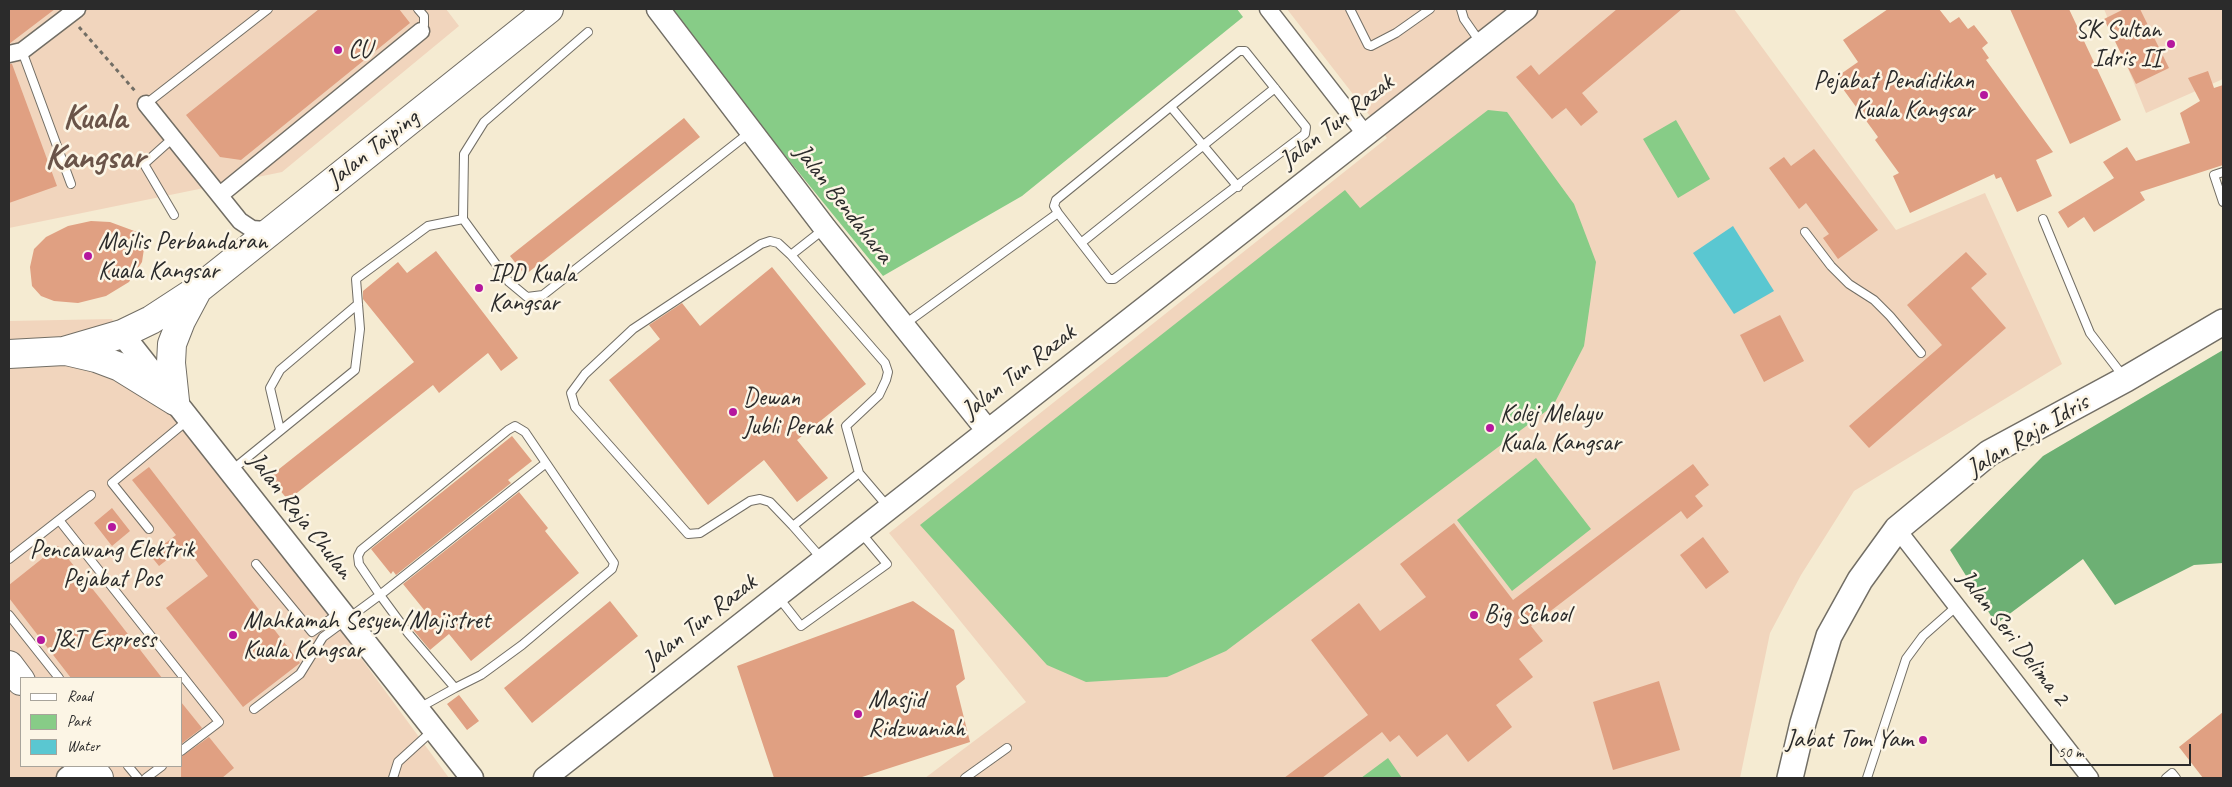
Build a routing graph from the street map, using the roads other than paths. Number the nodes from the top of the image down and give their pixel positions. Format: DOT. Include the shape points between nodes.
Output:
graph roads {
  1 [pos="268,9"];
  2 [pos="418,9"];
  3 [pos="549,9"];
  4 [pos="658,9"];
  5 [pos="1268,9"];
  6 [pos="1350,9"];
  7 [pos="1430,9"];
  8 [pos="1461,9"];
  9 [pos="1526,9"];
  10 [pos="69,11"];
  11 [pos="421,31"];
  12 [pos="588,32"];
  13 [pos="1482,44"];
  14 [pos="15,52"];
  15 [pos="1275,88"];
  16 [pos="146,104"];
  17 [pos="1171,107"];
  18 [pos="750,131"];
  19 [pos="1366,134"];
  20 [pos="174,138"];
  21 [pos="1203,145"];
  22 [pos="2223,172"];
  23 [pos="71,184"];
  24 [pos="1238,187"];
  25 [pos="220,195"];
  26 [pos="2223,202"];
  27 [pos="1058,213"];
  28 [pos="174,215"];
  29 [pos="463,219"];
  30 [pos="2043,219"];
  31 [pos="240,221"];
  32 [pos="273,228"];
  33 [pos="825,228"];
  34 [pos="1805,232"];
  35 [pos="1081,243"];
  36 [pos="792,255"];
  37 [pos="235,258"];
  38 [pos="197,290"];
  39 [pos="358,304"];
  40 [pos="2223,322"];
  41 [pos="904,326"];
  42 [pos="122,334"];
  43 [pos="64,351"];
  44 [pos="1920,353"];
  45 [pos="9,354"];
  46 [pos="2126,380"];
  47 [pos="182,410"];
  48 [pos="280,430"];
  49 [pos="988,431"];
  50 [pos="546,463"];
  51 [pos="230,471"];
  52 [pos="859,473"];
  53 [pos="90,495"];
  54 [pos="890,508"];
  55 [pos="59,520"];
  56 [pos="793,526"];
  57 [pos="150,529"];
  58 [pos="1897,529"];
  59 [pos="860,532"];
  60 [pos="9,560"];
  61 [pos="823,560"];
  62 [pos="256,564"];
  63 [pos="380,595"];
  64 [pos="777,596"];
  65 [pos="1957,606"];
  66 [pos="9,615"];
  67 [pos="344,616"];
  68 [pos="9,665"];
  69 [pos="58,677"];
  70 [pos="20,680"];
  71 [pos="454,688"];
  72 [pos="254,709"];
  73 [pos="417,709"];
  74 [pos="434,730"];
  75 [pos="1007,748"];
  76 [pos="182,750"];
  77 [pos="83,767"];
  78 [pos="90,767"];
  79 [pos="129,767"];
  80 [pos="161,767"];
  81 [pos="68,778"];
  82 [pos="99,778"];
  83 [pos="138,778"];
  84 [pos="146,778"];
  85 [pos="392,778"];
  86 [pos="472,778"];
  87 [pos="545,778"];
  88 [pos="965,778"];
  89 [pos="1790,778"];
  90 [pos="1867,778"];
  91 [pos="2090,778"];
  92 [pos="2166,778"];
  93 [pos="2176,778"];
  1 -- 16 [label="lane"];
  2 -- 11 [label="lane" via="424,16"];
  3 -- 32 [label="highway, Jalan Taiping"];
  4 -- 18 [label="street, Jalan Bendahara"];
  5 -- 19 [label="street"];
  6 -- 7 [label="lane" via="1368,45 1372,46"];
  8 -- 13 [label="lane" via="1464,19"];
  9 -- 13 [label="street, Jalan Tun Razak"];
  10 -- 14 [label="street"];
  11 -- 25 [label="street"];
  12 -- 29 [label="lane" via="484,122 464,154"];
  13 -- 19 [label="street, Jalan Tun Razak"];
  14 -- 23 [label="lane"];
  15 -- 17 [label="lane" via="1242,50"];
  15 -- 21 [label="lane"];
  15 -- 24 [label="lane" via="1307,131"];
  16 -- 20 [label="street"];
  17 -- 21 [label="lane"];
  17 -- 27 [label="lane" via="1056,200 1054,206"];
  18 -- 29 [label="lane" via="543,295 527,297 509,282"];
  18 -- 33 [label="street, Jalan Bendahara"];
  19 -- 49 [label="street, Jalan Tun Razak"];
  20 -- 25 [label="street"];
  20 -- 28 [label="lane" via="144,164"];
  21 -- 24 [label="lane"];
  21 -- 35 [label="lane"];
  22 -- 26 [label="lane" via="2214,175"];
  24 -- 35 [label="lane" via="1114,279 1109,279"];
  25 -- 31 [label="street"];
  27 -- 35 [label="lane"];
  27 -- 41 [label="lane"];
  29 -- 39 [label="lane" via="428,226 356,279"];
  30 -- 46 [label="lane" via="2090,333"];
  31 -- 32 [label="street" via="252,230"];
  31 -- 37 [label="street" via="243,238"];
  32 -- 37 [label="highway, Jalan Taiping"];
  33 -- 36 [label="lane"];
  33 -- 41 [label="street, Jalan Bendahara"];
  34 -- 44 [label="lane" via="1831,266 1849,284 1874,300"];
  36 -- 52 [label="lane" via="885,363 888,372 879,395 846,426"];
  36 -- 56 [label="lane" via="778,243 761,244 632,329 585,374 571,393 575,407 688,534 700,534 750,501 760,499 770,502"];
  37 -- 38 [label="highway, Jalan Taiping"];
  38 -- 42 [label="highway" via="151,320"];
  38 -- 47 [label="highway" via="172,344 171,362"];
  39 -- 48 [label="lane" via="360,329 355,370"];
  39 -- 48 [label="lane" via="280,370 270,388"];
  40 -- 46 [label="main road, Jalan Raja Idris"];
  41 -- 49 [label="street, Jalan Bendahara"];
  42 -- 43 [label="highway"];
  42 -- 47 [label="street, Jalan Raja Chulan"];
  43 -- 45 [label="highway"];
  43 -- 47 [label="highway" via="120,367"];
  46 -- 58 [label="main road, Jalan Raja Idris" via="1989,453"];
  47 -- 51 [label="street, Jalan Raja Chulan"];
  47 -- 57 [label="lane" via="112,483"];
  48 -- 51 [label="lane"];
  49 -- 54 [label="street, Jalan Tun Razak"];
  50 -- 63 [label="lane"];
  50 -- 63 [label="lane" via="521,428 515,426 508,430 361,550 358,556 360,564"];
  50 -- 71 [label="lane" via="614,562 612,569 522,645 481,674"];
  51 -- 67 [label="street, Jalan Raja Chulan"];
  52 -- 54 [label="lane"];
  52 -- 56 [label="lane"];
  53 -- 55 [label="lane"];
  54 -- 59 [label="street, Jalan Tun Razak"];
  55 -- 60 [label="lane"];
  55 -- 76 [label="lane" via="219,722"];
  56 -- 61 [label="lane"];
  58 -- 65 [label="street, Jalan Seri Delima 2"];
  58 -- 89 [label="main road, Jalan Raja Idris" via="1860,580 1829,636"];
  59 -- 61 [label="street, Jalan Tun Razak"];
  59 -- 64 [label="lane" via="887,564 801,626"];
  61 -- 64 [label="street, Jalan Tun Razak"];
  62 -- 67 [label="lane" via="312,632"];
  63 -- 67 [label="lane"];
  63 -- 71 [label="lane"];
  64 -- 87 [label="street, Jalan Tun Razak"];
  65 -- 90 [label="lane" via="1923,636 1906,659"];
  65 -- 91 [label="street, Jalan Seri Delima 2"];
  66 -- 69 [label="lane"];
  67 -- 72 [label="lane" via="323,636 300,674"];
  67 -- 73 [label="street, Jalan Raja Chulan"];
  68 -- 70 [label="highway"];
  71 -- 73 [label="lane"];
  73 -- 74 [label="street, Jalan Raja Chulan"];
  74 -- 85 [label="lane" via="398,762"];
  74 -- 86 [label="street, Jalan Raja Chulan"];
  75 -- 88 [label="lane"];
  77 -- 81 [label="street"];
  78 -- 82 [label="highway"];
  79 -- 83 [label="lane"];
  80 -- 84 [label="lane"];
  92 -- 93 [label="lane" via="2172,773"];
}
